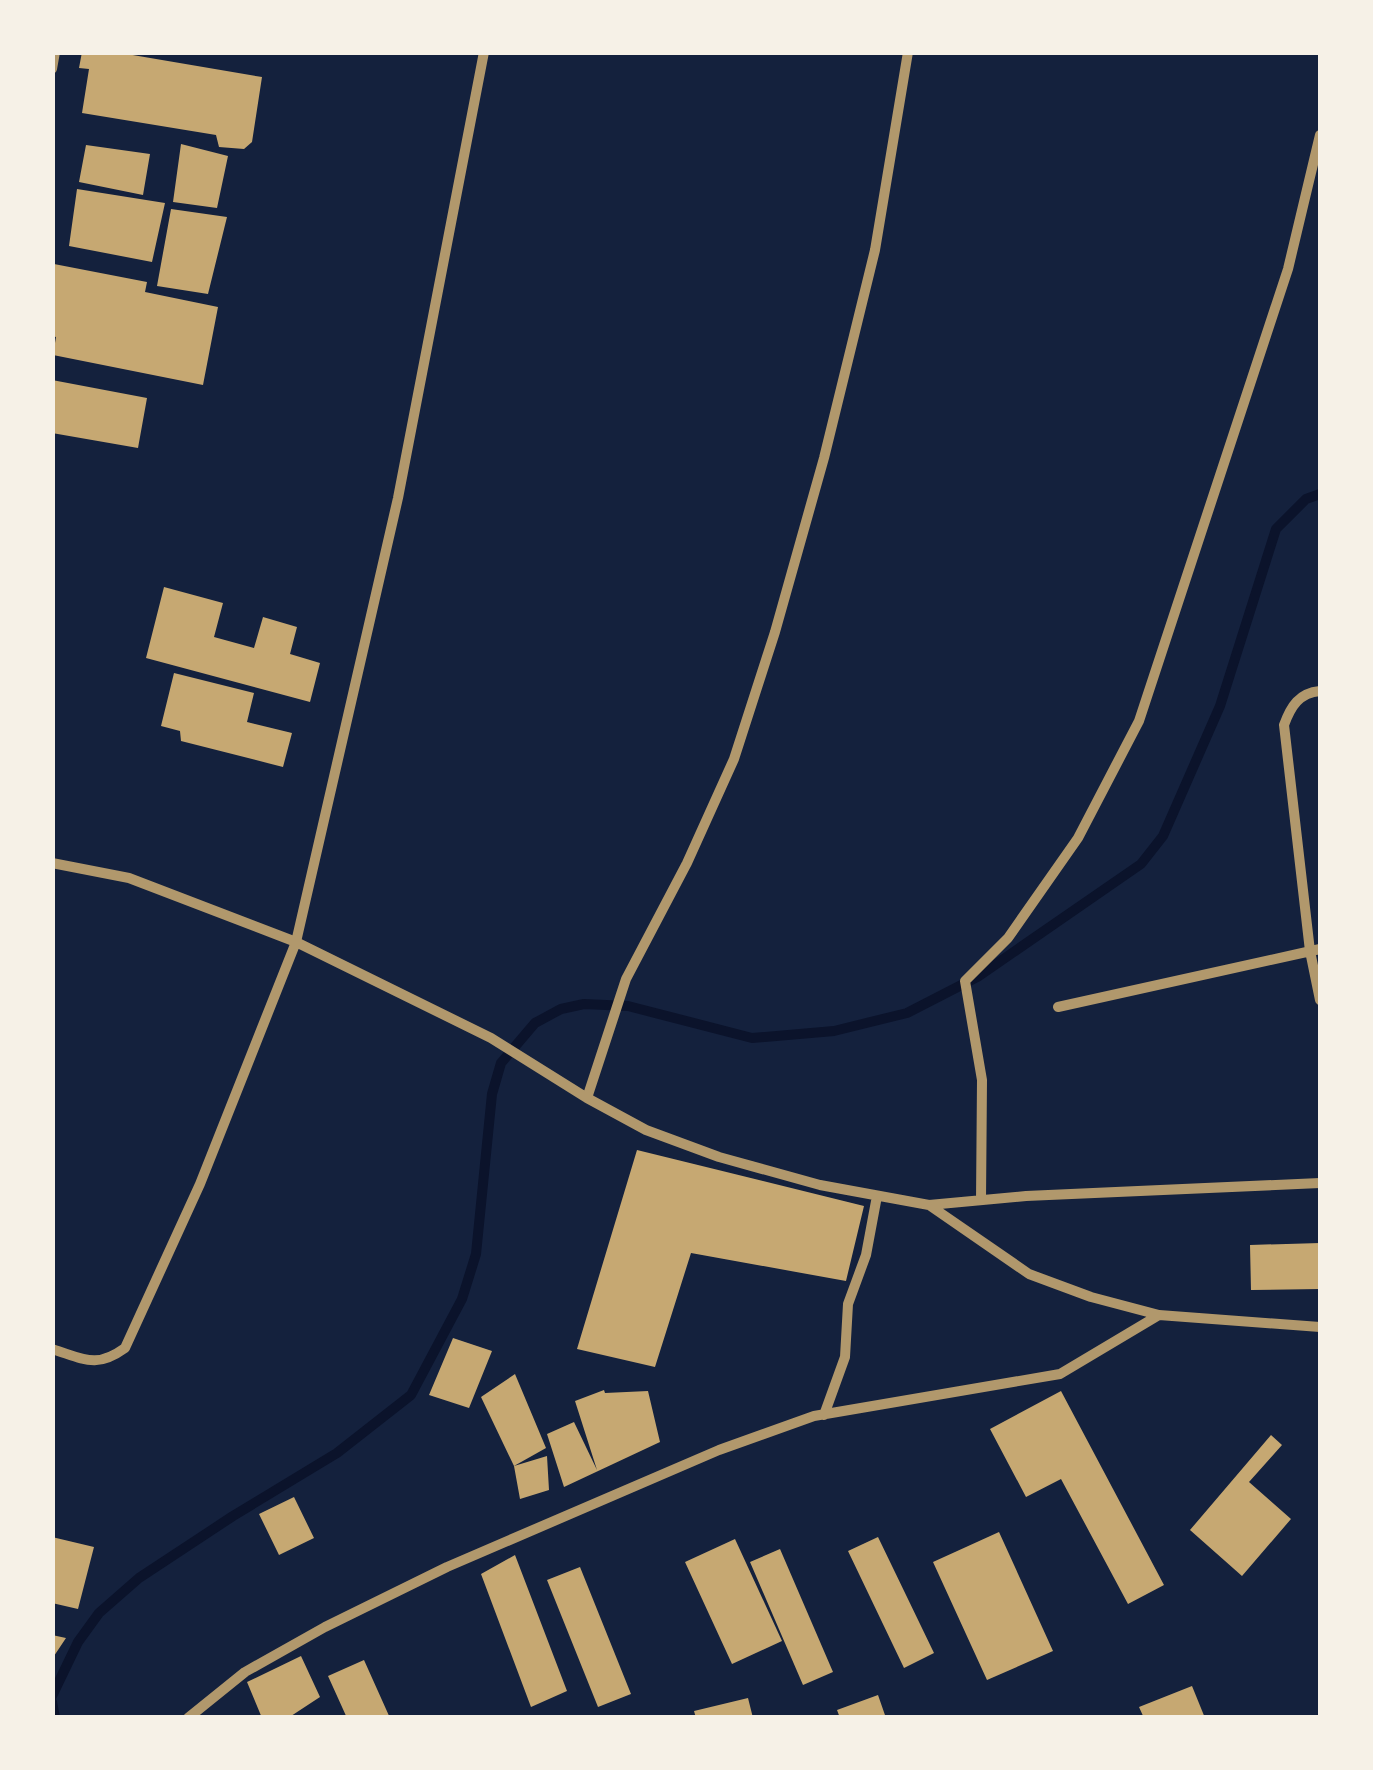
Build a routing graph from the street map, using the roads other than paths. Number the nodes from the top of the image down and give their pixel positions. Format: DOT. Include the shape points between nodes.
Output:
graph roads {
  1 [pos="55,52"];
  2 [pos="484,52"];
  3 [pos="908,52"];
  4 [pos="52,69"];
  5 [pos="1320,135"];
  6 [pos="1320,690"];
  7 [pos="52,863"];
  8 [pos="296,942"];
  9 [pos="1315,950"];
  10 [pos="1320,1000"];
  11 [pos="1058,1007"];
  12 [pos="587,1098"];
  13 [pos="1320,1183"];
  14 [pos="876,1196"];
  15 [pos="981,1200"];
  16 [pos="929,1205"];
  17 [pos="1159,1315"];
  18 [pos="1320,1327"];
  19 [pos="52,1349"];
  20 [pos="824,1414"];
  21 [pos="188,1718"];
  1 -- 4 [label="street"];
  2 -- 8 [label="street" via="402,480"];
  3 -- 12 [label="street" via="875,250 775,632 734,758 626,980"];
  5 -- 15 [label="street" via="1288,269 1140,721 1078,838 1008,938 965,981 982,1080"];
  6 -- 9 [label="street" via="1296,700 1284,725"];
  7 -- 8 [label="street" via="129,878"];
  8 -- 12 [label="street" via="491,1038"];
  8 -- 19 [label="street" via="126,1348 94,1362"];
  9 -- 10 [label="street"];
  9 -- 11 [label="street"];
  12 -- 14 [label="street" via="646,1130 719,1157"];
  13 -- 15 [label="street"];
  14 -- 16 [label="street"];
  14 -- 20 [label="street" via="866,1256 848,1304 845,1357"];
  15 -- 16 [label="street"];
  16 -- 17 [label="street" via="1030,1274"];
  17 -- 18 [label="street"];
  17 -- 20 [label="street" via="1060,1374"];
  20 -- 21 [label="street" via="719,1450 448,1567 245,1672"];
}
